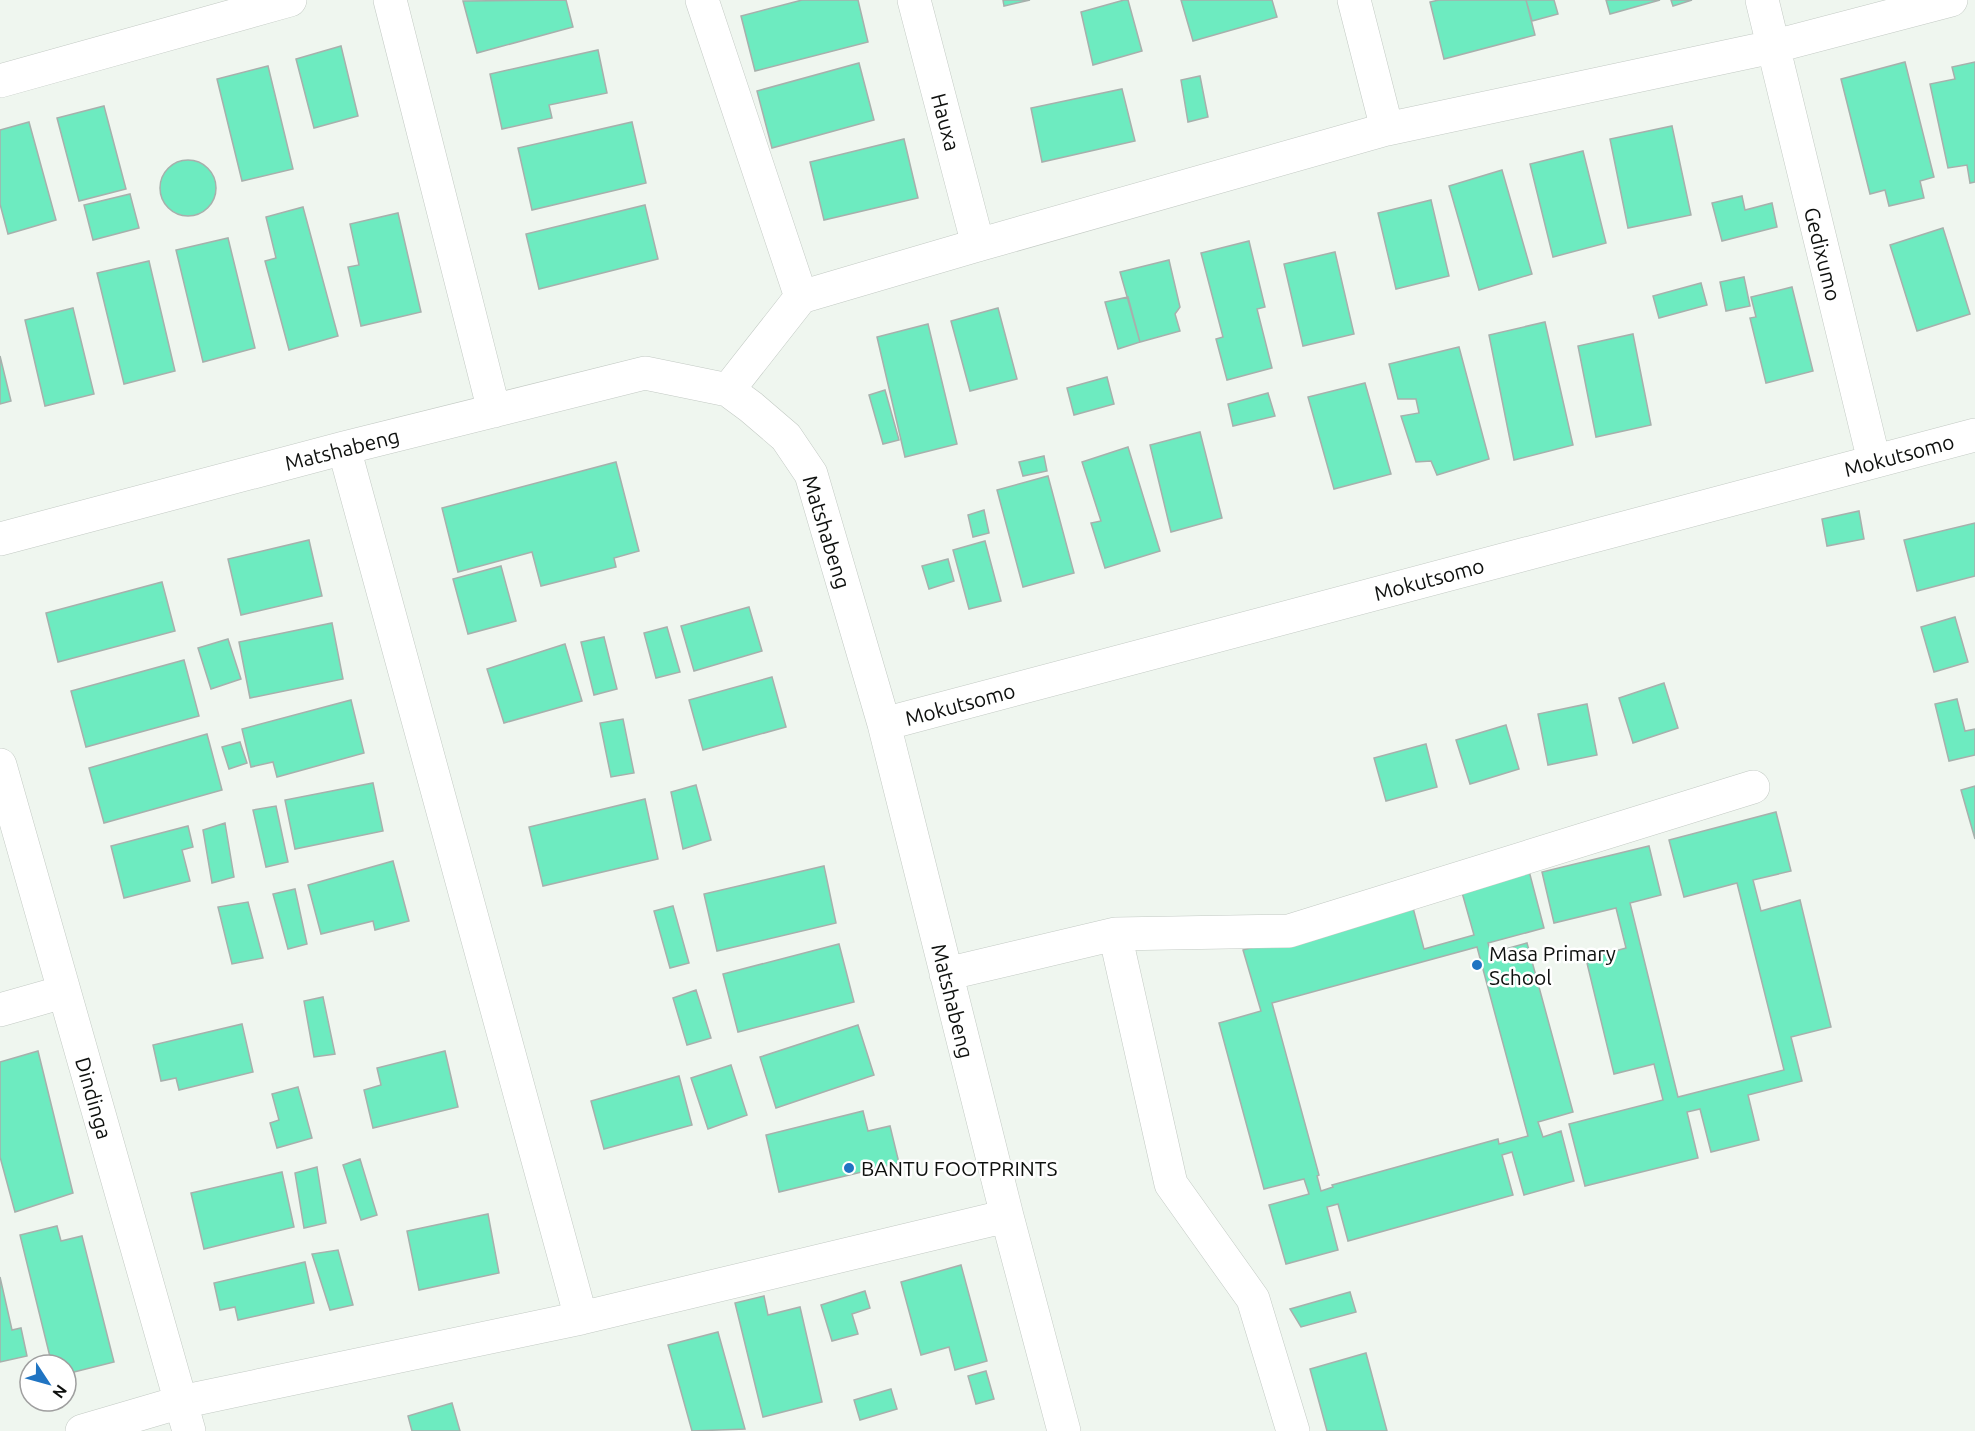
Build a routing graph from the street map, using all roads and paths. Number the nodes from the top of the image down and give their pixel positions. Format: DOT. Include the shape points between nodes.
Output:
graph roads {
  1 [pos="290,0"];
  2 [pos="390,0"];
  3 [pos="702,0"];
  4 [pos="914,0"];
  5 [pos="1353,0"];
  6 [pos="1762,0"];
  7 [pos="1952,0"];
  8 [pos="1772,46"];
  9 [pos="0,81"];
  10 [pos="1387,129"];
  11 [pos="978,245"];
  12 [pos="801,297"];
  13 [pos="729,390"];
  14 [pos="494,411"];
  15 [pos="1975,435"];
  16 [pos="344,448"];
  17 [pos="1874,461"];
  18 [pos="0,539"];
  19 [pos="884,724"];
  20 [pos="0,765"];
  21 [pos="1753,787"];
  22 [pos="1115,934"];
  23 [pos="946,974"];
  24 [pos="63,992"];
  25 [pos="0,1010"];
  26 [pos="1006,1216"];
  27 [pos="580,1318"];
  28 [pos="185,1417"];
  29 [pos="82,1431"];
  30 [pos="1064,1431"];
  31 [pos="1293,1431"];
  1 -- 9 [label="street"];
  2 -- 14 [label="street"];
  3 -- 12 [label="street"];
  4 -- 11 [label="street, Hauxa"];
  5 -- 10 [label="street"];
  6 -- 8 [label="street, Gedixumo"];
  7 -- 8 [label="street"];
  8 -- 10 [label="street"];
  8 -- 17 [label="street, Gedixumo"];
  10 -- 11 [label="street"];
  11 -- 12 [label="street"];
  12 -- 13 [label="street"];
  13 -- 14 [label="street, Matshabeng" via="645,373"];
  13 -- 19 [label="street, Matshabeng" via="786,437 811,474"];
  14 -- 16 [label="street, Matshabeng"];
  15 -- 17 [label="street, Mokutsomo"];
  16 -- 18 [label="street, Matshabeng"];
  16 -- 27 [label="street"];
  17 -- 19 [label="street, Mokutsomo"];
  19 -- 23 [label="street, Matshabeng"];
  20 -- 24 [label="street, Dindinga"];
  21 -- 22 [label="street" via="1289,931"];
  22 -- 23 [label="street"];
  22 -- 31 [label="street" via="1171,1184 1253,1299"];
  23 -- 26 [label="street, Matshabeng"];
  24 -- 25 [label="street"];
  24 -- 28 [label="street, Dindinga"];
  26 -- 27 [label="street"];
  26 -- 30 [label="street, Matshabeng"];
  27 -- 28 [label="street"];
  28 -- 29 [label="street"];
}
